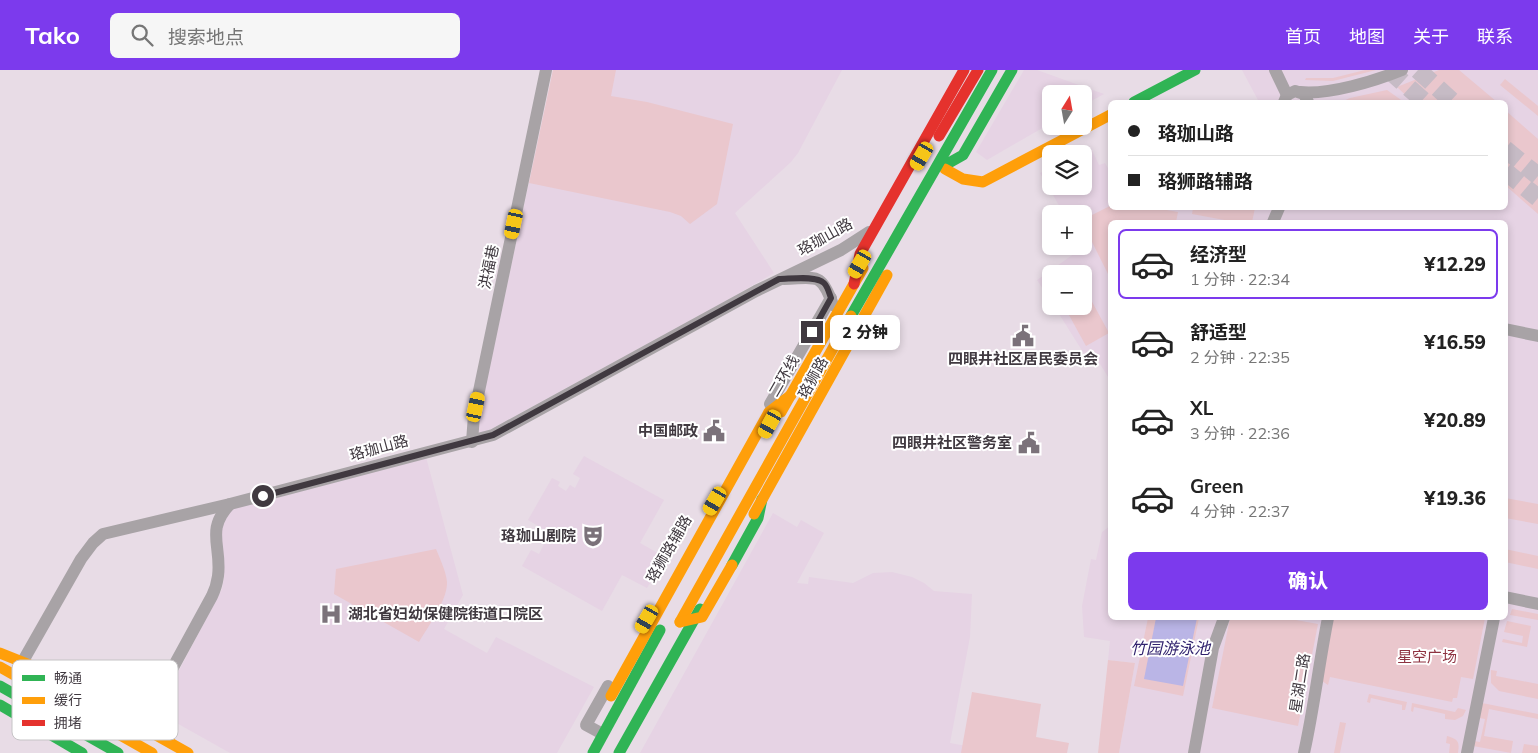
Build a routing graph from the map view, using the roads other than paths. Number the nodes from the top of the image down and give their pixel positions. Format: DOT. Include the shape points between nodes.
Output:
graph roads {
  1 [pos="546,70"];
  2 [pos="964,70"];
  3 [pos="972,70"];
  4 [pos="978,70"];
  5 [pos="992,70"];
  6 [pos="1002,70"];
  7 [pos="1012,70"];
  8 [pos="1195,70"];
  9 [pos="1275,70"];
  10 [pos="1280,70"];
  11 [pos="1402,70"];
  12 [pos="1296,98"];
  13 [pos="1138,100"];
  14 [pos="1108,116"];
  15 [pos="946,166"];
  16 [pos="885,220"];
  17 [pos="779,279"];
  18 [pos="854,284"];
  19 [pos="833,303"];
  20 [pos="1508,330"];
  21 [pos="1538,336"];
  22 [pos="790,395"];
  23 [pos="472,442"];
  24 [pos="762,499"];
  25 [pos="230,504"];
  26 [pos="1508,598"];
  27 [pos="1538,604"];
  28 [pos="1223,620"];
  29 [pos="1328,620"];
  30 [pos="1494,620"];
  31 [pos="680,622"];
  32 [pos="0,653"];
  33 [pos="20,660"];
  34 [pos="24,660"];
  35 [pos="178,660"];
  36 [pos="0,667"];
  37 [pos="12,674"];
  38 [pos="0,686"];
  39 [pos="12,693"];
  40 [pos="0,705"];
  41 [pos="12,712"];
  42 [pos="599,732"];
  43 [pos="60,740"];
  44 [pos="95,740"];
  45 [pos="129,740"];
  46 [pos="166,740"];
  47 [pos="82,753"];
  48 [pos="118,753"];
  49 [pos="152,753"];
  50 [pos="188,753"];
  51 [pos="587,753"];
  52 [pos="593,753"];
  53 [pos="607,753"];
  54 [pos="619,753"];
  55 [pos="1194,753"];
  56 [pos="1304,753"];
  57 [pos="1467,753"];
  1 -- 23 [label="street, 洪福巷" via="474,415"];
  2 -- 18 [label="main road, bridge" via="860,254"];
  3 -- 16 [label="main road"];
  4 -- 18 [label="main road, 二环线"];
  5 -- 31 [label="main road, 二环线, bridge"];
  6 -- 15 [label="main road, 珞狮路"];
  7 -- 15 [label="main road" via="963,155"];
  8 -- 13 [label="main road"];
  9 -- 12 [label="street"];
  10 -- 12 [label="street"];
  11 -- 12 [label="street"];
  14 -- 15 [label="main road" via="983,182 964,180"];
  15 -- 24 [label="main road, 珞狮路"];
  16 -- 17 [label="street, 珞珈山路" via="841,250"];
  16 -- 19 [label="main road"];
  17 -- 19 [label="street, 珞珈山路" via="819,280 826,285"];
  17 -- 23 [label="street, 珞珈山路" via="504,430"];
  18 -- 22 [label="main road, 二环线"];
  19 -- 42 [label="street, 珞狮路辅路" via="586,725"];
  20 -- 21 [label="street"];
  22 -- 42 [label="main road, bridge" via="769,412 611,696"];
  22 -- 52 [label="main road, 二环线"];
  23 -- 25 [label="street, 珞珈山路"];
  24 -- 31 [label="main road, bridge" via="758,518 702,617"];
  24 -- 54 [label="main road, 珞狮路"];
  25 -- 34 [label="street, 珞珈山路" via="103,534 81,559"];
  25 -- 35 [label="street" via="216,526 218,576 212,596"];
  26 -- 27 [label="street"];
  28 -- 55 [label="street" via="1213,648"];
  29 -- 56 [label="street, 星湖二路"];
  30 -- 57 [label="street"];
  31 -- 53 [label="main road, 二环线"];
  32 -- 33 [label="main road"];
  36 -- 37 [label="main road"];
  38 -- 39 [label="main road"];
  40 -- 41 [label="main road"];
  42 -- 51 [label="main road"];
  43 -- 47 [label="main road"];
  44 -- 48 [label="main road"];
  45 -- 49 [label="main road"];
  46 -- 50 [label="main road"];
}
